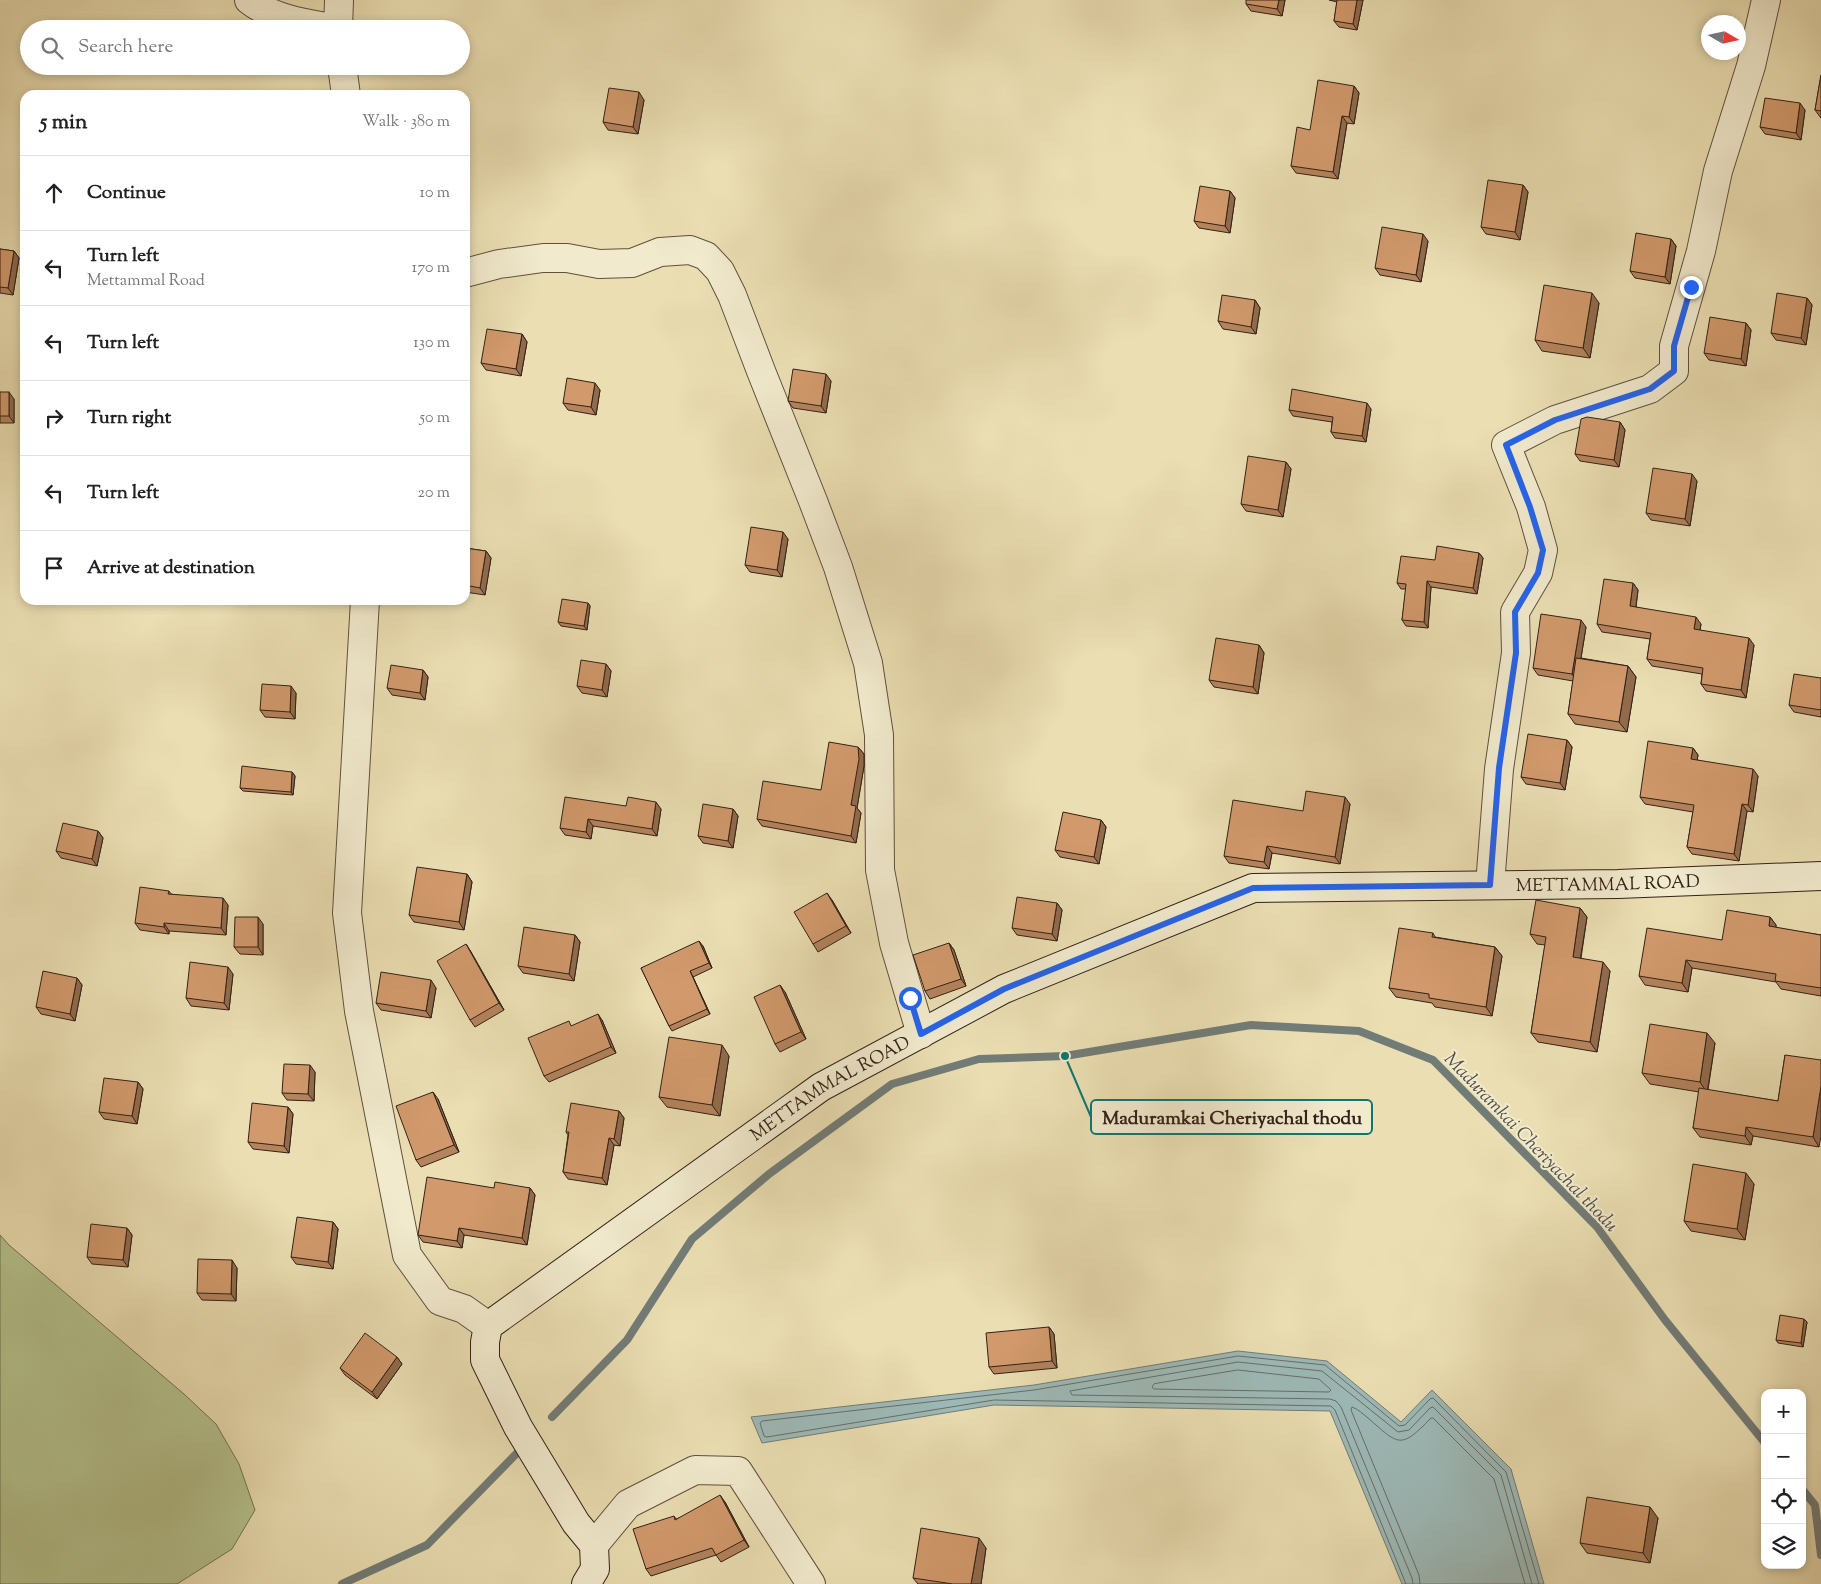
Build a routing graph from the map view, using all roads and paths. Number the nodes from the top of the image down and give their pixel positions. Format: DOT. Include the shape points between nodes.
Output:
graph roads {
  1 [pos="249,0"];
  2 [pos="339,0"];
  3 [pos="1766,0"];
  4 [pos="289,20"];
  5 [pos="338,20"];
  6 [pos="343,75"];
  7 [pos="345,90"];
  8 [pos="470,272"];
  9 [pos="365,605"];
  10 [pos="1821,876"];
  11 [pos="1490,885"];
  12 [pos="921,1034"];
  13 [pos="488,1326"];
  14 [pos="594,1544"];
  15 [pos="586,1584"];
  16 [pos="811,1584"];
  1 -- 4 [label="street"];
  2 -- 5 [label="street"];
  3 -- 11 [label="street" via="1674,346 1674,371 1650,389 1555,420 1506,445 1543,550 1538,573 1515,612 1516,653 1499,768"];
  6 -- 7 [label="street"];
  8 -- 12 [label="street" via="544,258 600,264 632,263 660,252 690,250 706,256 720,271 823,526 868,663 879,735 880,870 894,943"];
  9 -- 13 [label="street" via="346,913 360,1011 407,1255 440,1301 464,1309"];
  10 -- 11 [label="street, METTAMMAL ROAD"];
  11 -- 12 [label="street, METTAMMAL ROAD" via="1253,888 1004,989"];
  12 -- 13 [label="street, METTAMMAL ROAD" via="821,1087"];
  13 -- 14 [label="street" via="485,1360 518,1427 576,1523"];
  14 -- 15 [label="street" via="594,1569"];
  14 -- 16 [label="street" via="628,1504 695,1470 738,1471"];
}
